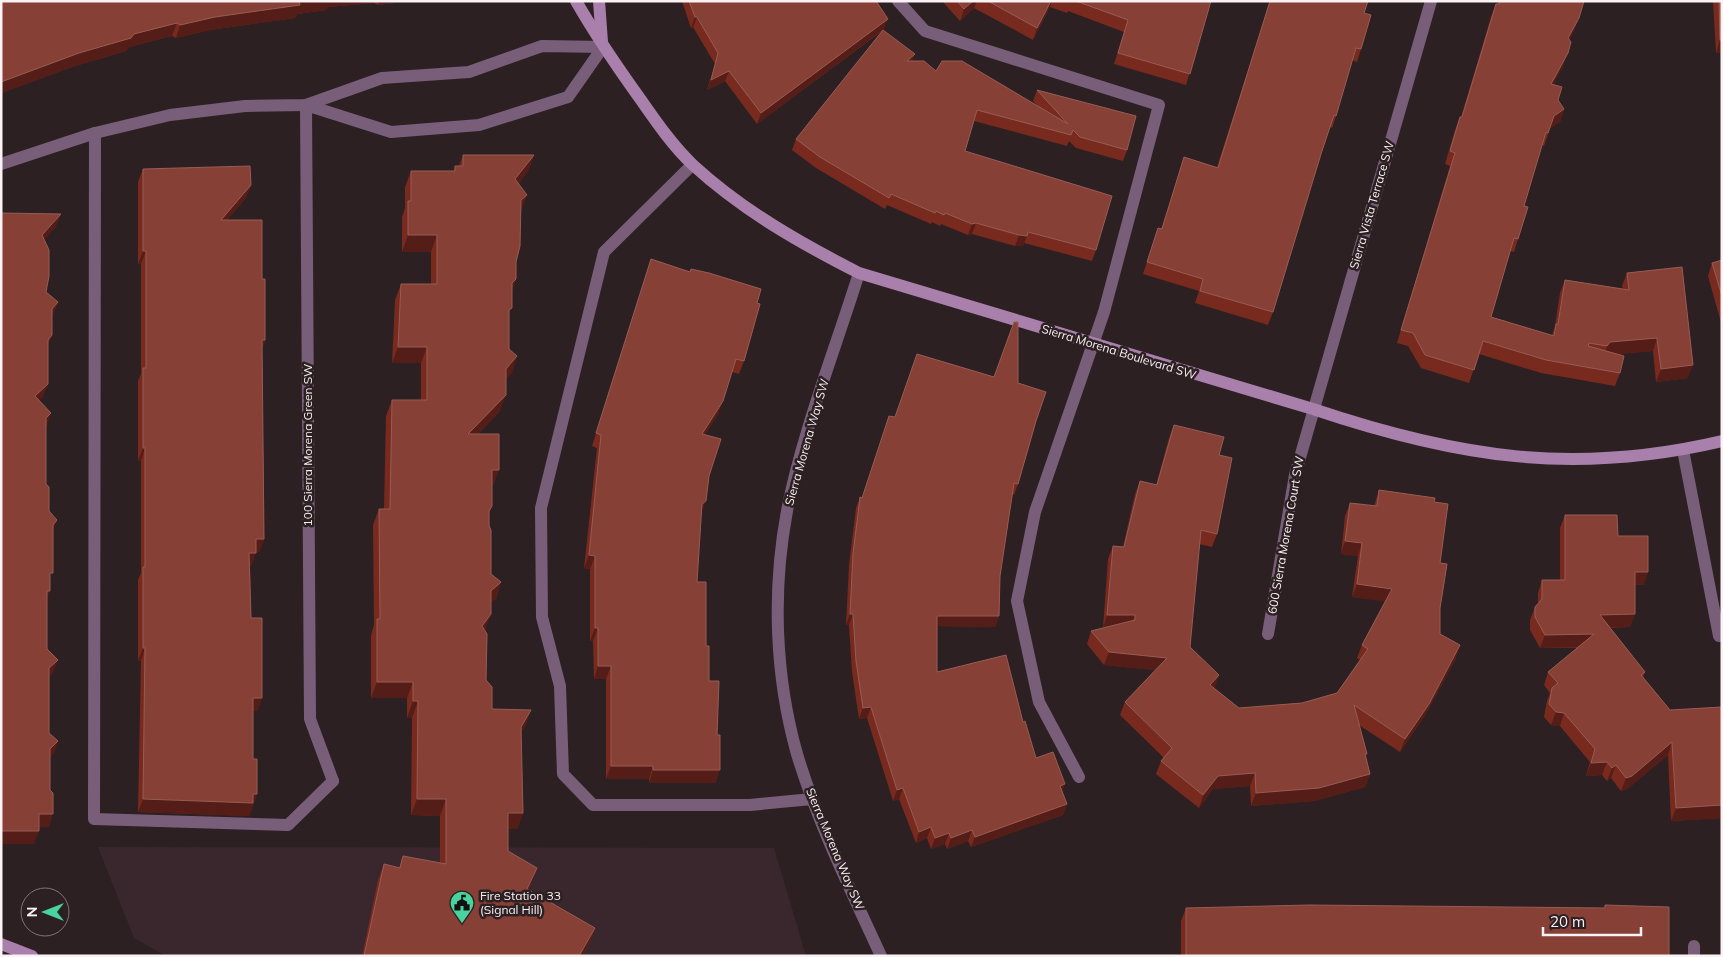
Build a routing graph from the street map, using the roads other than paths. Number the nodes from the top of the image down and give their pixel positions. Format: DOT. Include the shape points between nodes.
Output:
graph roads {
  1 [pos="576,1"];
  2 [pos="599,1"];
  3 [pos="898,1"];
  4 [pos="1431,1"];
  5 [pos="603,47"];
  6 [pos="306,105"];
  7 [pos="95,133"];
  8 [pos="1,164"];
  9 [pos="692,165"];
  10 [pos="859,273"];
  11 [pos="1094,345"];
  12 [pos="1313,409"];
  13 [pos="1722,441"];
  14 [pos="1683,450"];
  15 [pos="1268,634"];
  16 [pos="1719,636"];
  17 [pos="1079,777"];
  18 [pos="812,799"];
  19 [pos="1,944"];
  20 [pos="32,956"];
  21 [pos="881,956"];
  1 -- 5 [label="street, Sierra Morena Boulevard SW"];
  2 -- 5 [label="street"];
  3 -- 11 [label="street" via="925,31 1159,105"];
  4 -- 12 [label="street, Sierra Vista Terrace SW"];
  5 -- 6 [label="street" via="542,46 470,72 382,78"];
  5 -- 6 [label="street" via="568,97 479,124 391,132"];
  5 -- 9 [label="street, Sierra Morena Boulevard SW" via="663,131"];
  6 -- 7 [label="street" via="245,106 170,115"];
  6 -- 7 [label="street, 100 Sierra Morena Green SW" via="310,719 333,781 288,825 94,819"];
  7 -- 8 [label="street"];
  9 -- 10 [label="street, Sierra Morena Boulevard SW" via="749,209 801,243"];
  9 -- 18 [label="street" via="604,252 541,508 542,618 560,686 563,774 593,805 750,805"];
  10 -- 11 [label="street, Sierra Morena Boulevard SW"];
  10 -- 18 [label="street, Sierra Morena Way SW" via="799,462 780,560 778,610 786,706"];
  11 -- 12 [label="street, Sierra Morena Boulevard SW"];
  11 -- 17 [label="street" via="1035,512 1016,601 1039,702"];
  12 -- 14 [label="street, Sierra Morena Boulevard SW" via="1369,428 1484,453 1565,460 1623,458"];
  12 -- 15 [label="street, 600 Sierra Morena Court SW" via="1295,475"];
  13 -- 14 [label="street, Sierra Morena Boulevard SW"];
  14 -- 16 [label="street"];
  18 -- 21 [label="street, Sierra Morena Way SW"];
  19 -- 20 [label="street"];
}
